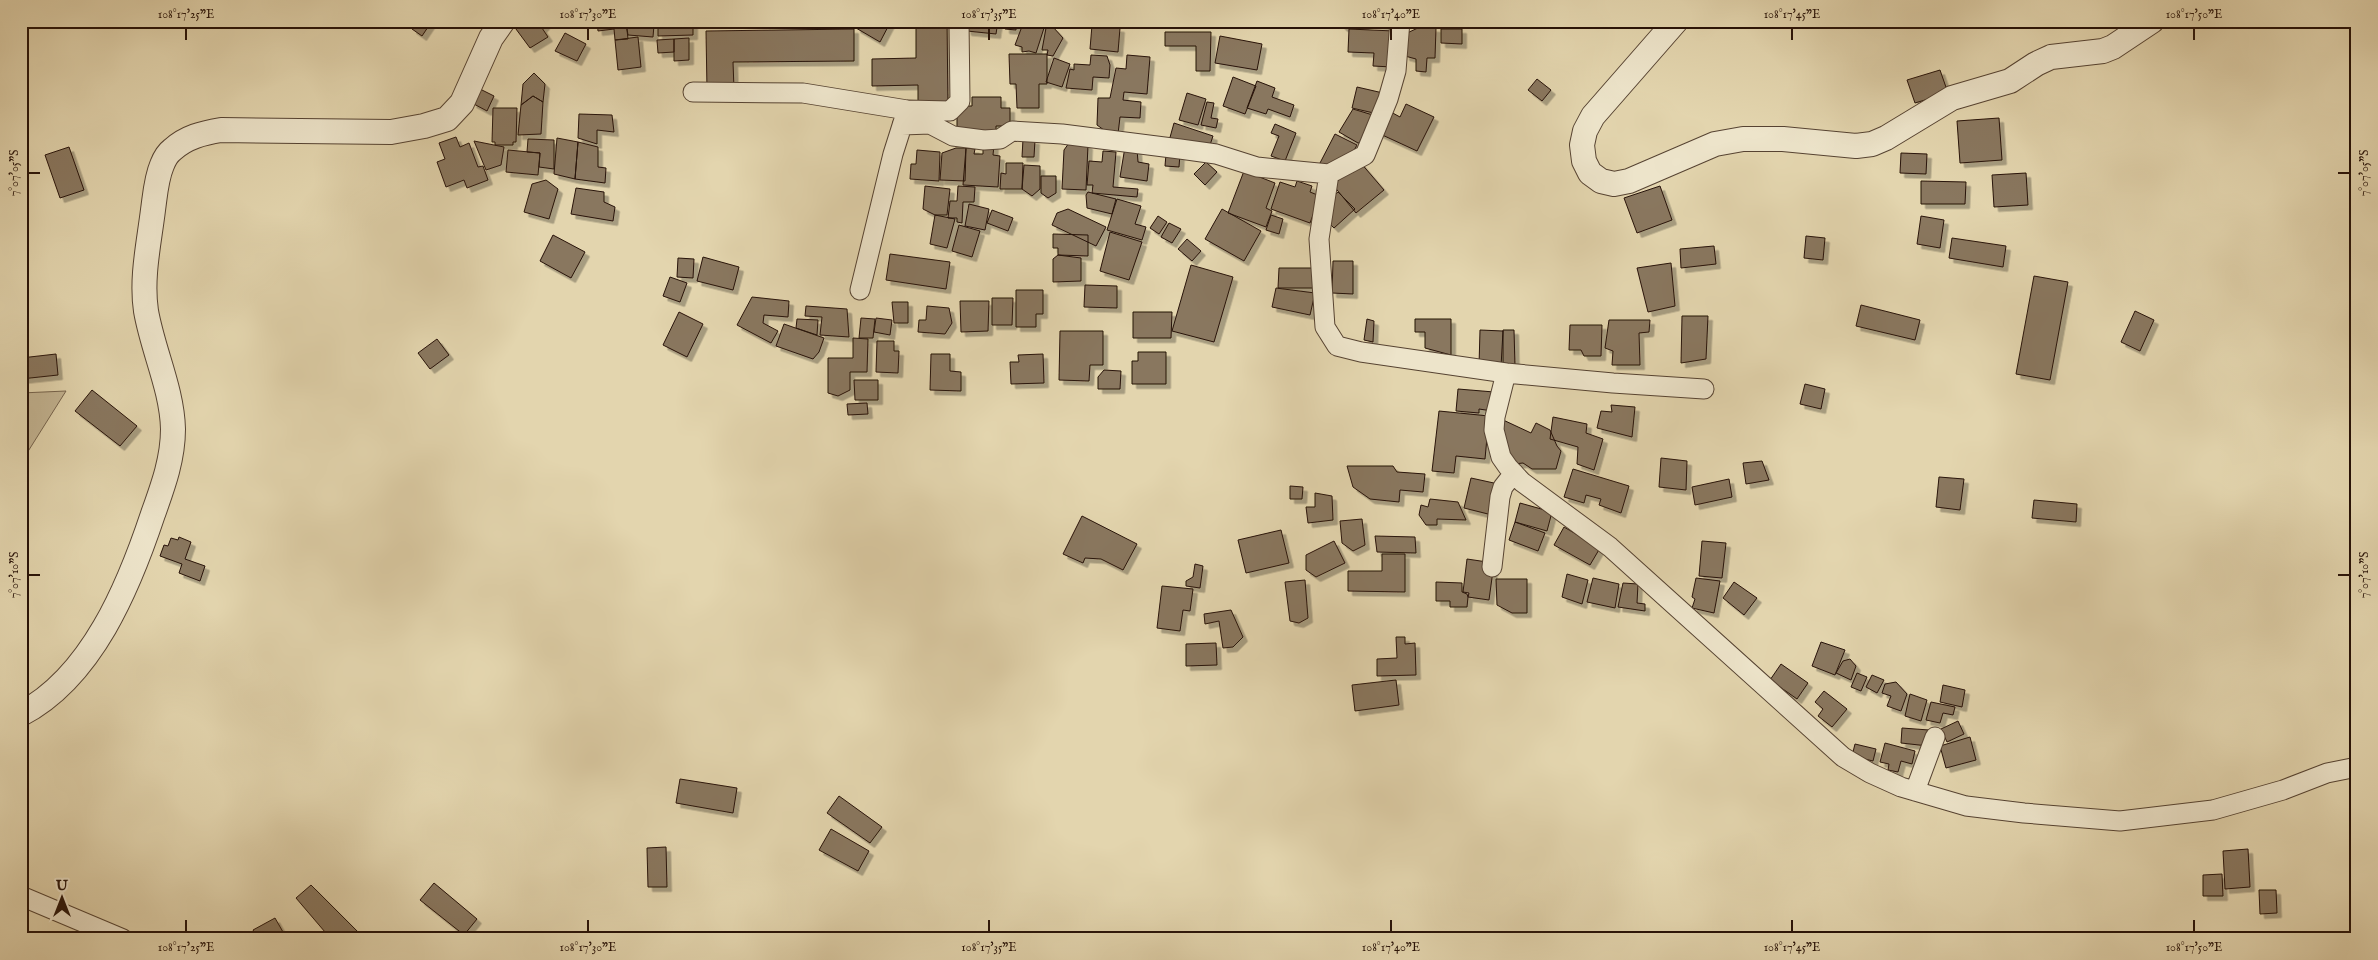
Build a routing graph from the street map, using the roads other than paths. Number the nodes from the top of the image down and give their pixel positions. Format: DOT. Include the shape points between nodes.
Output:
graph roads {
  1 [pos="503,21"];
  2 [pos="959,21"];
  3 [pos="1400,21"];
  4 [pos="1676,21"];
  5 [pos="2152,21"];
  6 [pos="693,92"];
  7 [pos="904,117"];
  8 [pos="1330,174"];
  9 [pos="860,290"];
  10 [pos="1506,373"];
  11 [pos="1704,388"];
  12 [pos="1514,473"];
  13 [pos="1492,567"];
  14 [pos="21,714"];
  15 [pos="1935,737"];
  16 [pos="2357,767"];
  17 [pos="1915,791"];
  18 [pos="21,896"];
  19 [pos="123,939"];
  1 -- 14 [label="street" via="490,38 462,103 447,119 391,132 221,130 184,140 171,150 157,182 144,292 146,312 171,406 172,451 166,475 136,565 112,615 59,689"];
  2 -- 7 [label="street" via="960,101 950,111"];
  3 -- 8 [label="street" via="1396,71 1365,155"];
  4 -- 5 [label="street" via="1593,116 1585,131 1582,145 1584,161 1590,173 1601,181 1614,184 1629,181 1698,150 1743,139 1856,146 1872,144 1952,98 2010,81 2051,58 2103,51"];
  6 -- 7 [label="street" via="803,93"];
  7 -- 8 [label="street" via="930,124 953,136 1000,139 1012,131 1107,139 1216,154 1258,167"];
  7 -- 9 [label="street"];
  8 -- 10 [label="street" via="1319,239 1325,327 1337,346"];
  10 -- 11 [label="street"];
  10 -- 12 [label="street" via="1494,430 1501,456"];
  12 -- 13 [label="street" via="1500,497"];
  12 -- 17 [label="street" via="1610,547 1842,757 1870,773"];
  15 -- 17 [label="street"];
  16 -- 17 [label="street" via="2327,773 2283,790 2213,810 2120,821 1966,806"];
  18 -- 19 [label="street"];
}
